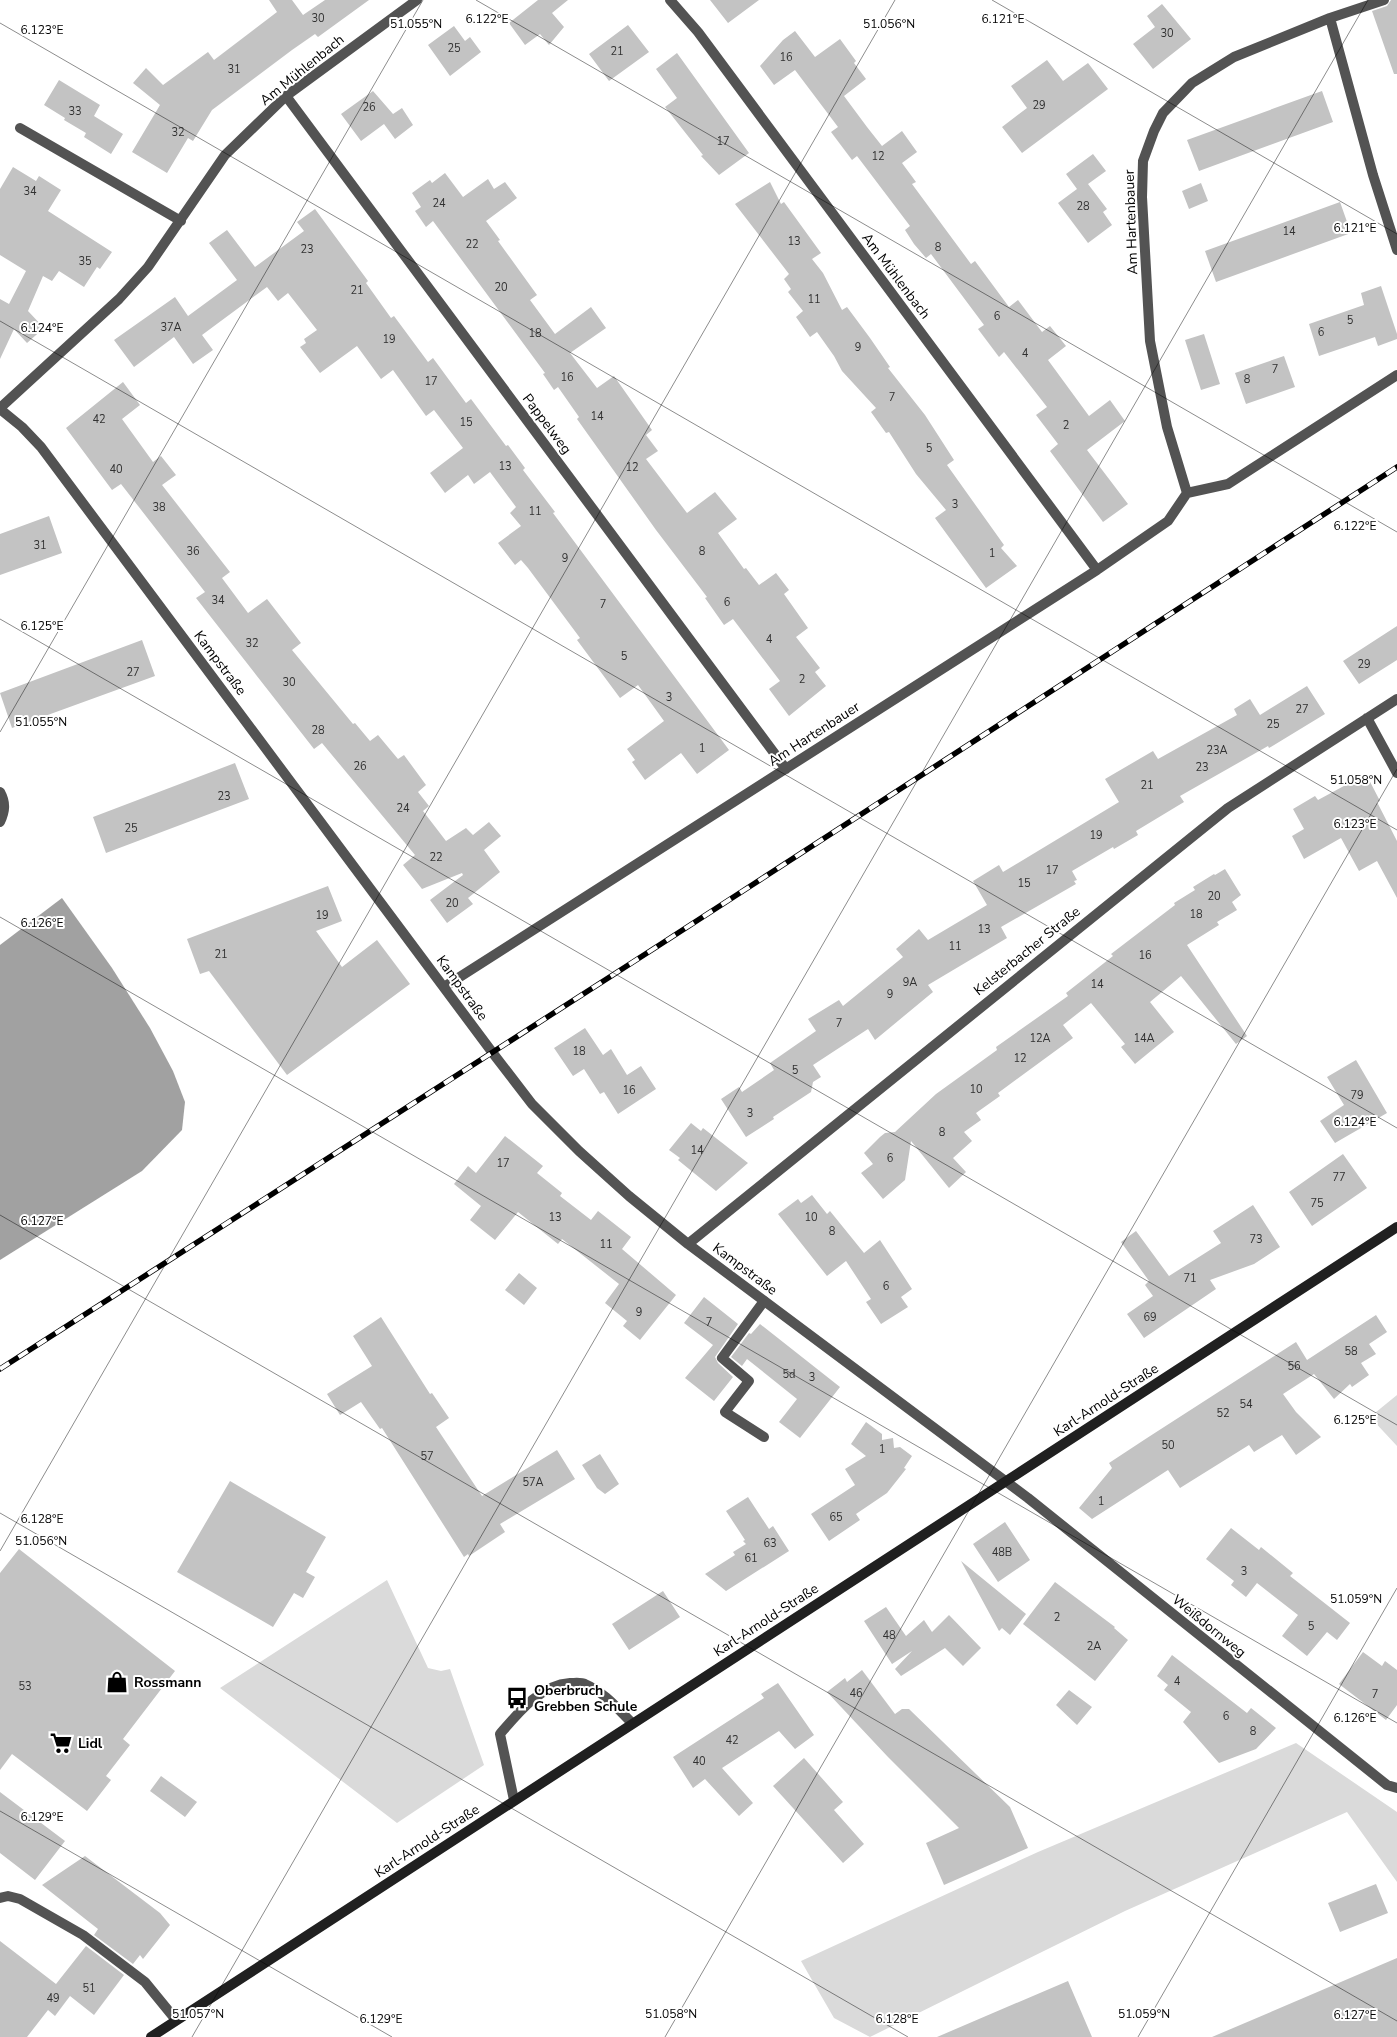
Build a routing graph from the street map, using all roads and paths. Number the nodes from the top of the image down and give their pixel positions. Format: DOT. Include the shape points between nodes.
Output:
graph roads {
  1 [pos="417,0"];
  2 [pos="670,0"];
  3 [pos="1384,0"];
  4 [pos="1330,18"];
  5 [pos="286,96"];
  6 [pos="20,128"];
  7 [pos="180,221"];
  8 [pos="1397,250"];
  9 [pos="1397,375"];
  10 [pos="0,409"];
  11 [pos="1187,494"];
  12 [pos="1097,570"];
  13 [pos="1397,699"];
  14 [pos="1367,718"];
  15 [pos="786,768"];
  16 [pos="1397,773"];
  17 [pos="0,792"];
  18 [pos="0,822"];
  19 [pos="444,987"];
  20 [pos="1397,1227"];
  21 [pos="688,1244"];
  22 [pos="764,1301"];
  23 [pos="764,1437"];
  24 [pos="1005,1483"];
  25 [pos="632,1723"];
  26 [pos="1397,1788"];
  27 [pos="514,1800"];
  28 [pos="0,1898"];
  29 [pos="176,2020"];
  30 [pos="151,2037"];
  1 -- 5 [label="street, Am Mühlenbach"];
  2 -- 12 [label="street, Am Mühlenbach" via="698,32"];
  3 -- 4 [label="street, Am Hartenbauer"];
  4 -- 8 [label="street"];
  4 -- 11 [label="street, Am Hartenbauer" via="1252,49 1192,83 1163,113 1143,161 1150,341 1167,427"];
  5 -- 7 [label="street, Am Mühlenbach" via="225,155"];
  5 -- 15 [label="street, Pappelweg"];
  6 -- 7 [label="street"];
  7 -- 10 [label="street, Am Mühlenbach" via="148,267 119,299"];
  9 -- 11 [label="street" via="1228,484"];
  10 -- 19 [label="street, Kampstraße" via="41,447"];
  11 -- 12 [label="street, Am Hartenbauer" via="1168,521"];
  12 -- 15 [label="street, Am Hartenbauer"];
  13 -- 14 [label="street, Kelsterbacher Straße"];
  14 -- 16 [label="street"];
  14 -- 21 [label="street, Kelsterbacher Straße" via="1228,808"];
  15 -- 19 [label="street, Am Hartenbauer"];
  17 -- 18 [label="street" via="6,810"];
  19 -- 21 [label="street, Kampstraße" via="532,1104 578,1151"];
  20 -- 24 [label="main road, Karl-Arnold-Straße"];
  21 -- 22 [label="street, Kampstraße"];
  22 -- 23 [label="street" via="722,1358 749,1381 725,1412"];
  22 -- 24 [label="street, Kampstraße"];
  24 -- 25 [label="main road, Karl-Arnold-Straße"];
  24 -- 26 [label="street, Weißdornweg" via="1387,1785"];
  25 -- 27 [label="main road, Karl-Arnold-Straße"];
  25 -- 27 [label="street" via="602,1694 583,1682 562,1684 548,1690 524,1706 500,1734"];
  27 -- 29 [label="main road, Karl-Arnold-Straße"];
  28 -- 29 [label="street" via="20,1899 83,1935 144,1982"];
  29 -- 30 [label="main road, Karl-Arnold-Straße"];
}
